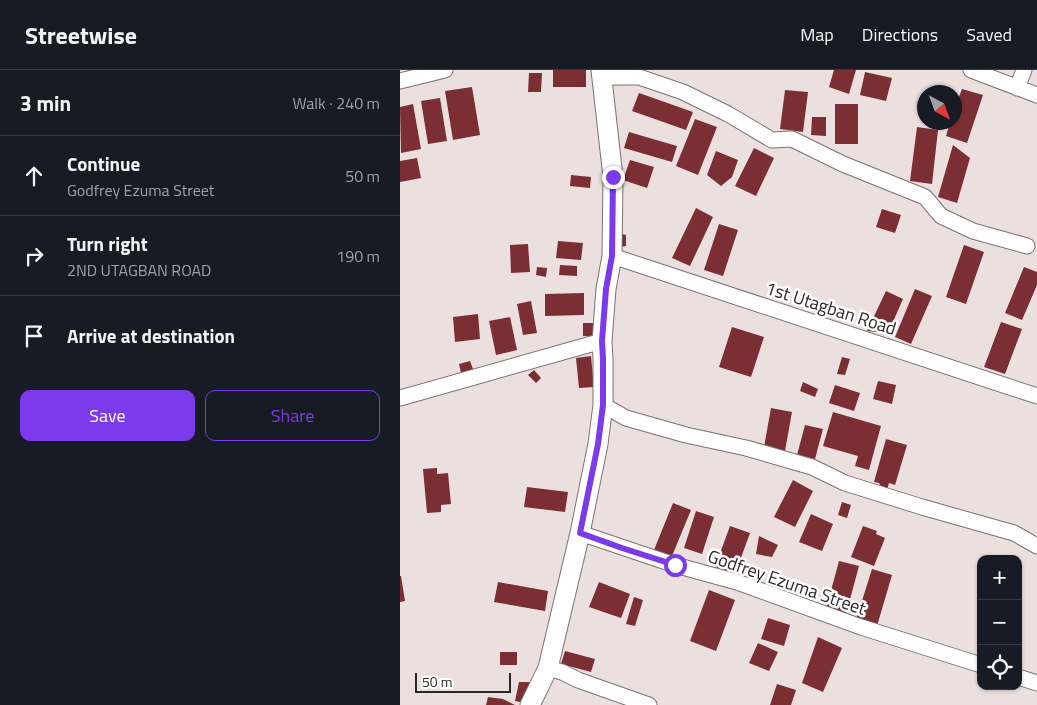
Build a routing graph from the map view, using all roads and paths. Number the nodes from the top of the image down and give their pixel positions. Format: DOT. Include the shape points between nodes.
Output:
graph roads {
  1 [pos="445,70"];
  2 [pos="971,70"];
  3 [pos="1024,70"];
  4 [pos="601,73"];
  5 [pos="400,81"];
  6 [pos="1017,88"];
  7 [pos="1037,95"];
  8 [pos="1027,246"];
  9 [pos="612,256"];
  10 [pos="602,341"];
  11 [pos="1037,396"];
  12 [pos="400,398"];
  13 [pos="603,405"];
  14 [pos="580,533"];
  15 [pos="1037,546"];
  16 [pos="977,664"];
  17 [pos="548,668"];
  18 [pos="1022,678"];
  19 [pos="1037,683"];
  20 [pos="530,705"];
  21 [pos="649,705"];
  1 -- 5 [label="street"];
  2 -- 6 [label="street"];
  3 -- 6 [label="street"];
  4 -- 8 [label="street" via="639,77 683,92 772,140 792,139 843,164 926,197 941,216 973,231"];
  4 -- 9 [label="street" via="613,177"];
  6 -- 7 [label="street"];
  9 -- 10 [label="street"];
  9 -- 11 [label="street, 1st Utagban Road"];
  10 -- 12 [label="street"];
  10 -- 13 [label="street"];
  13 -- 14 [label="street"];
  13 -- 15 [label="street" via="626,418 812,467 845,483 1014,533"];
  14 -- 16 [label="street, Godfrey Ezuma Street" via="737,582 861,627"];
  14 -- 17 [label="street"];
  17 -- 20 [label="street"];
  17 -- 21 [label="street"];
  18 -- 19 [label="street"];
}
